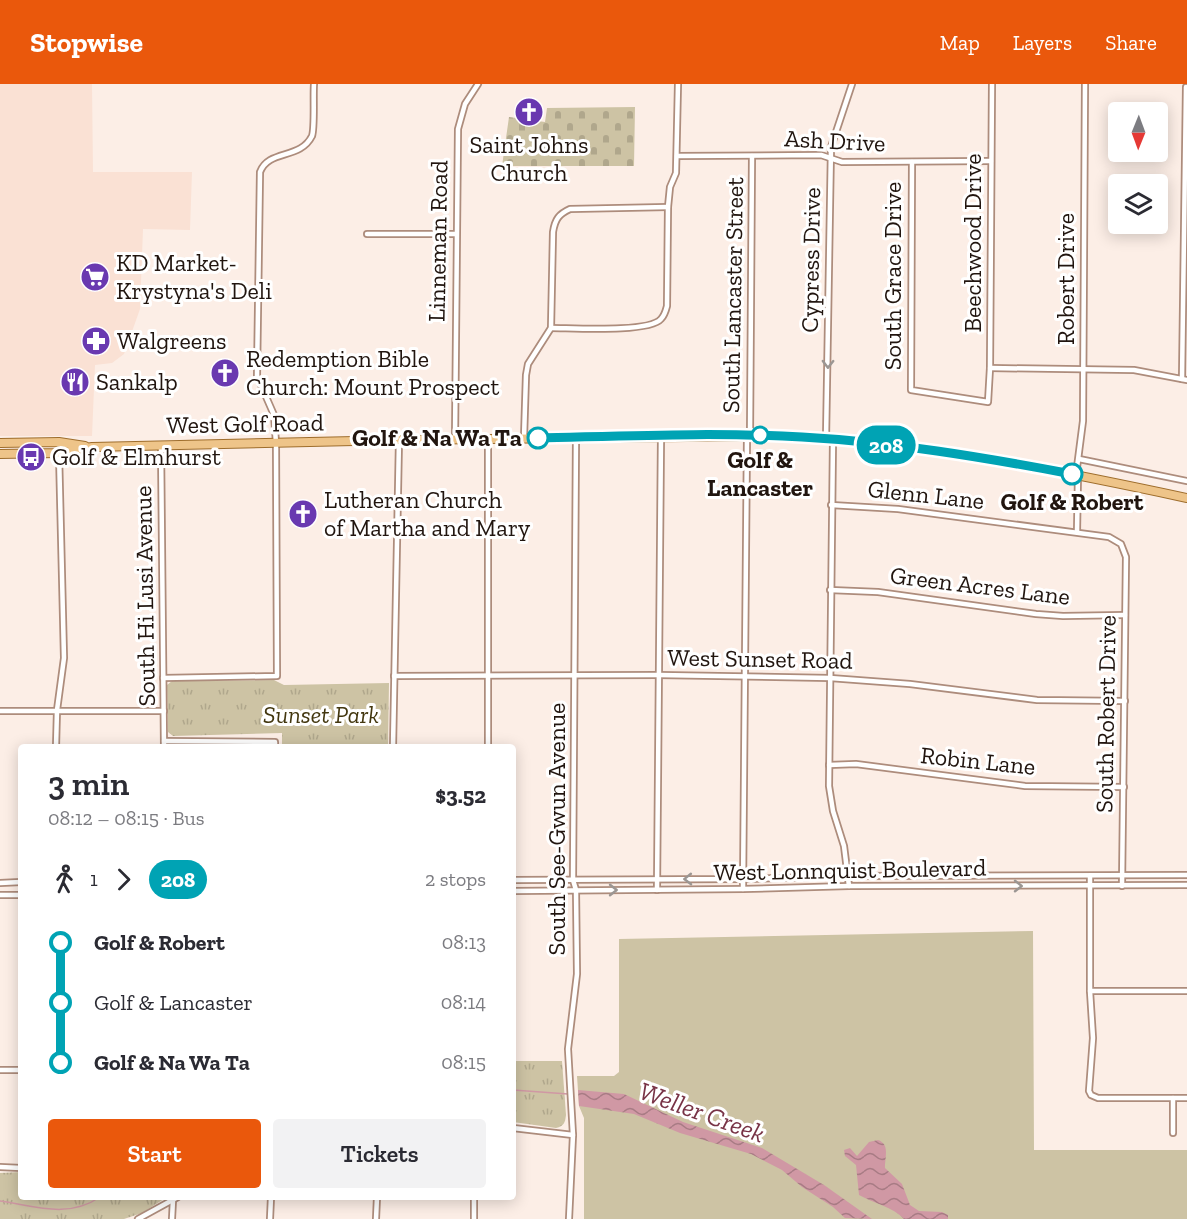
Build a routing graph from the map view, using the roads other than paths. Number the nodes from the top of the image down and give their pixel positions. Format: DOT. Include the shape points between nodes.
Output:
graph roads {
  1 [pos="314,84"];
  2 [pos="478,84"];
  3 [pos="678,84"];
  4 [pos="852,84"];
  5 [pos="992,84"];
  6 [pos="1085,84"];
  7 [pos="1178,84"];
  8 [pos="1187,87"];
  9 [pos="677,156"];
  10 [pos="752,156"];
  11 [pos="830,159"];
  12 [pos="992,161"];
  13 [pos="912,162"];
  14 [pos="668,207"];
  15 [pos="367,234"];
  16 [pos="455,234"];
  17 [pos="551,328"];
  18 [pos="990,368"];
  19 [pos="1083,369"];
  20 [pos="1185,380"];
  21 [pos="988,402"];
  22 [pos="749,435"];
  23 [pos="661,436"];
  24 [pos="576,437"];
  25 [pos="524,438"];
  26 [pos="455,439"];
  27 [pos="488,439"];
  28 [pos="399,440"];
  29 [pos="830,440"];
  30 [pos="0,443"];
  31 [pos="276,443"];
  32 [pos="161,446"];
  33 [pos="91,447"];
  34 [pos="59,453"];
  35 [pos="0,454"];
  36 [pos="1078,459"];
  37 [pos="1077,475"];
  38 [pos="1187,481"];
  39 [pos="1187,498"];
  40 [pos="831,505"];
  41 [pos="1077,532"];
  42 [pos="1121,544"];
  43 [pos="830,590"];
  44 [pos="1125,615"];
  45 [pos="574,675"];
  46 [pos="659,675"];
  47 [pos="394,676"];
  48 [pos="489,676"];
  49 [pos="744,676"];
  50 [pos="164,678"];
  51 [pos="830,678"];
  52 [pos="1125,701"];
  53 [pos="57,710"];
  54 [pos="0,711"];
  55 [pos="164,711"];
  56 [pos="164,741"];
  57 [pos="56,744"];
  58 [pos="275,744"];
  59 [pos="393,744"];
  60 [pos="488,744"];
  61 [pos="829,765"];
  62 [pos="1124,787"];
  63 [pos="1187,874"];
  64 [pos="848,876"];
  65 [pos="1090,876"];
  66 [pos="1122,876"];
  67 [pos="743,879"];
  68 [pos="516,880"];
  69 [pos="573,880"];
  70 [pos="657,880"];
  71 [pos="18,882"];
  72 [pos="0,883"];
  73 [pos="1187,885"];
  74 [pos="849,886"];
  75 [pos="1090,886"];
  76 [pos="1122,886"];
  77 [pos="576,890"];
  78 [pos="657,890"];
  79 [pos="743,890"];
  80 [pos="516,891"];
  81 [pos="0,895"];
  82 [pos="18,895"];
  83 [pos="1090,991"];
  84 [pos="1187,991"];
  85 [pos="0,1070"];
  86 [pos="18,1070"];
  87 [pos="1173,1098"];
  88 [pos="1187,1098"];
  89 [pos="516,1128"];
  90 [pos="1173,1133"];
  91 [pos="573,1135"];
  92 [pos="0,1167"];
  93 [pos="18,1168"];
  94 [pos="172,1200"];
  95 [pos="176,1200"];
  96 [pos="270,1200"];
  97 [pos="377,1200"];
  98 [pos="474,1200"];
  99 [pos="138,1219"];
  100 [pos="172,1219"];
  101 [pos="270,1219"];
  102 [pos="376,1219"];
  103 [pos="474,1219"];
  104 [pos="568,1219"];
  1 -- 31 [label="street" via="313,135 301,149 269,160 260,172 257,376 274,415"];
  2 -- 16 [label="street, Linneman Road" via="465,104 458,129"];
  3 -- 9 [label="street"];
  4 -- 11 [label="street, Cypress Drive" via="834,134"];
  5 -- 12 [label="street, Beechwood Drive"];
  6 -- 19 [label="street, Robert Drive"];
  7 -- 8 [label="street"];
  8 -- 20 [label="street"];
  9 -- 10 [label="street, Ash Drive"];
  9 -- 14 [label="street"];
  10 -- 11 [label="street, Ash Drive" via="821,155"];
  10 -- 22 [label="street, South Lancaster Street"];
  11 -- 13 [label="street, Ash Drive"];
  11 -- 29 [label="street, Cypress Drive, one-way"];
  12 -- 13 [label="street, Ash Drive"];
  12 -- 18 [label="street, Beechwood Drive"];
  13 -- 21 [label="street, South Grace Drive" via="911,390"];
  14 -- 17 [label="street" via="570,209 561,213 553,232"];
  14 -- 17 [label="street" via="667,306 662,319 651,326 636,328"];
  15 -- 16 [label="street"];
  16 -- 26 [label="street, Linneman Road"];
  17 -- 25 [label="street" via="528,364"];
  18 -- 19 [label="street"];
  18 -- 21 [label="street, Beechwood Drive"];
  19 -- 20 [label="street" via="1134,370"];
  19 -- 36 [label="street, Robert Drive"];
  22 -- 23 [label="main road, West Golf Road"];
  22 -- 29 [label="main road, West Golf Road"];
  22 -- 49 [label="street, South Lancaster Street"];
  23 -- 24 [label="main road, West Golf Road"];
  23 -- 46 [label="street"];
  24 -- 25 [label="main road, West Golf Road"];
  24 -- 45 [label="street, South See-Gwun Avenue"];
  25 -- 27 [label="main road, West Golf Road"];
  26 -- 27 [label="main road, West Golf Road"];
  26 -- 28 [label="main road, West Golf Road"];
  27 -- 48 [label="street"];
  28 -- 31 [label="main road, West Golf Road"];
  28 -- 47 [label="street"];
  29 -- 37 [label="main road, West Golf Road" via="980,457"];
  29 -- 40 [label="street, Cypress Drive"];
  30 -- 33 [label="main road, West Golf Road" via="59,441"];
  31 -- 32 [label="main road, West Golf Road"];
  31 -- 50 [label="street" via="276,676"];
  32 -- 33 [label="main road, West Golf Road"];
  32 -- 50 [label="street, South Hi Lusi Avenue"];
  33 -- 34 [label="main road, West Golf Road"];
  34 -- 35 [label="main road, West Golf Road"];
  34 -- 53 [label="street" via="64,658"];
  36 -- 37 [label="street, Robert Drive"];
  36 -- 38 [label="street"];
  37 -- 39 [label="main road, West Golf Road"];
  37 -- 41 [label="street, Robert Drive"];
  40 -- 41 [label="street, Glenn Lane" via="898,509"];
  40 -- 43 [label="street, Cypress Drive"];
  41 -- 42 [label="street, Glenn Lane" via="1109,537"];
  42 -- 44 [label="street, South Robert Drive" via="1126,557"];
  43 -- 44 [label="street, Green Acres Lane" via="878,592 1036,614"];
  43 -- 51 [label="street, Cypress Drive"];
  44 -- 52 [label="street, South Robert Drive"];
  45 -- 46 [label="street, West Sunset Road"];
  45 -- 48 [label="street, West Sunset Road"];
  45 -- 69 [label="street, South See-Gwun Avenue"];
  46 -- 49 [label="street, West Sunset Road"];
  46 -- 70 [label="street"];
  47 -- 48 [label="street, West Sunset Road"];
  47 -- 59 [label="street"];
  48 -- 60 [label="street"];
  49 -- 51 [label="street, West Sunset Road"];
  49 -- 67 [label="street, South Lancaster Street"];
  50 -- 55 [label="street, South Hi Lusi Avenue"];
  51 -- 52 [label="street, West Sunset Road" via="879,680 1037,700"];
  51 -- 61 [label="street, Cypress Drive"];
  52 -- 62 [label="street, South Robert Drive"];
  53 -- 54 [label="street"];
  53 -- 55 [label="street"];
  53 -- 57 [label="street"];
  55 -- 56 [label="street, South Hi Lusi Avenue"];
  56 -- 58 [label="street"];
  61 -- 62 [label="street, Robin Lane" via="1025,786"];
  61 -- 64 [label="street, Cypress Drive" via="830,800 844,846"];
  62 -- 66 [label="street, South Robert Drive"];
  63 -- 66 [label="street, West Lonnquist Boulevard"];
  64 -- 65 [label="street, West Lonnquist Boulevard"];
  64 -- 67 [label="street, West Lonnquist Boulevard"];
  64 -- 74 [label="street, Cypress Drive"];
  65 -- 66 [label="street, West Lonnquist Boulevard"];
  65 -- 75 [label="street"];
  66 -- 76 [label="street, South Robert Drive"];
  67 -- 70 [label="street, West Lonnquist Boulevard, one-way"];
  67 -- 79 [label="street, South Lancaster Street"];
  68 -- 69 [label="street, West Lonnquist Boulevard"];
  69 -- 70 [label="street, West Lonnquist Boulevard"];
  69 -- 77 [label="street, South See-Gwun Avenue"];
  70 -- 78 [label="street"];
  71 -- 72 [label="street"];
  73 -- 76 [label="street, West Lonnquist Boulevard"];
  74 -- 75 [label="street, West Lonnquist Boulevard, one-way"];
  74 -- 79 [label="street, West Lonnquist Boulevard"];
  75 -- 76 [label="street, West Lonnquist Boulevard"];
  75 -- 83 [label="street"];
  77 -- 78 [label="street, West Lonnquist Boulevard, one-way"];
  77 -- 80 [label="street, West Lonnquist Boulevard"];
  77 -- 91 [label="street, South See-Gwun Avenue" via="577,974 568,1049"];
  78 -- 79 [label="street, West Lonnquist Boulevard"];
  81 -- 82 [label="street"];
  83 -- 84 [label="street"];
  83 -- 87 [label="street" via="1091,1095"];
  85 -- 86 [label="street"];
  87 -- 88 [label="street"];
  87 -- 90 [label="street"];
  89 -- 91 [label="street"];
  91 -- 104 [label="street, South See-Gwun Avenue"];
  92 -- 93 [label="street"];
  94 -- 99 [label="street"];
  95 -- 100 [label="street"];
  96 -- 101 [label="street"];
  97 -- 102 [label="street"];
  98 -- 103 [label="street"];
}
